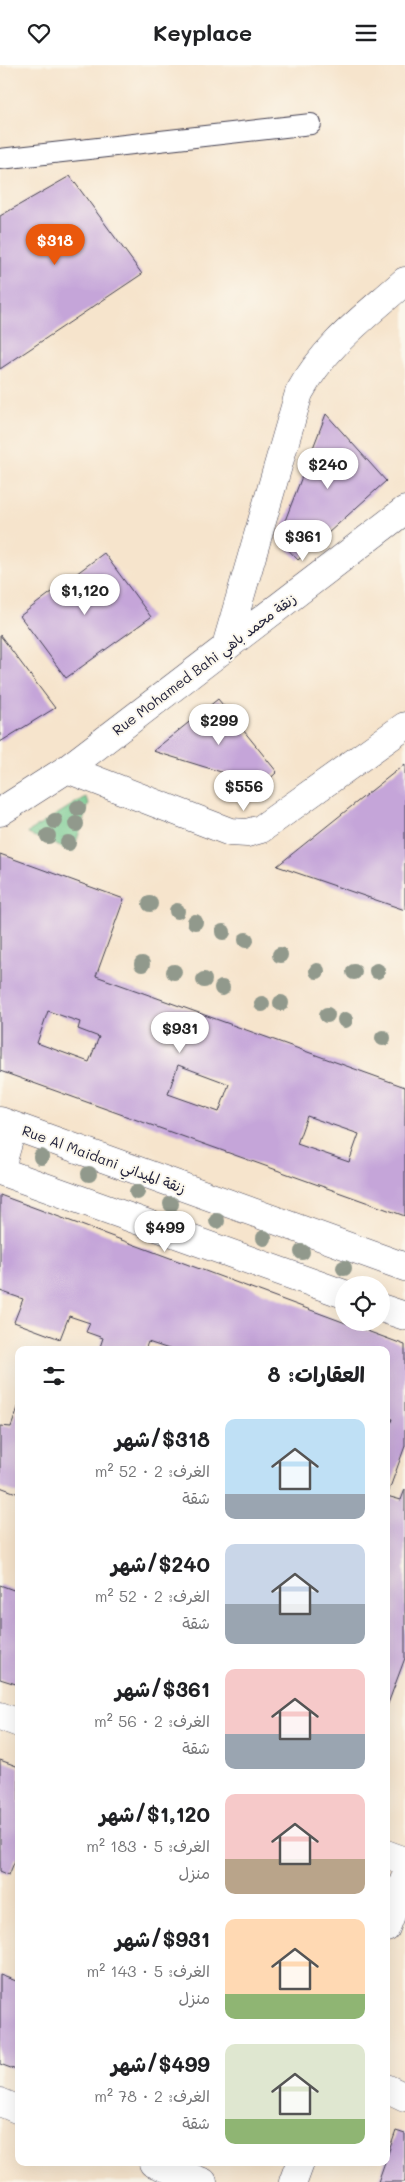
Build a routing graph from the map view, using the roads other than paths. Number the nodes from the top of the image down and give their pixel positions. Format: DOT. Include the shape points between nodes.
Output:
graph roads {
  1 [pos="311,124"];
  2 [pos="0,159"];
  3 [pos="405,281"];
  4 [pos="405,510"];
  5 [pos="226,646"];
  6 [pos="405,726"];
  7 [pos="66,769"];
  8 [pos="0,812"];
  9 [pos="7,1123"];
  10 [pos="0,1171"];
  11 [pos="405,1267"];
  12 [pos="335,1291"];
  13 [pos="390,1311"];
  14 [pos="405,1316"];
  15 [pos="0,1716"];
  16 [pos="15,1722"];
  17 [pos="390,1855"];
  18 [pos="405,1861"];
  19 [pos="405,1878"];
  20 [pos="390,1917"];
  21 [pos="390,2090"];
  22 [pos="405,2097"];
  23 [pos="0,2102"];
  24 [pos="15,2108"];
  25 [pos="162,2166"];
  26 [pos="299,2166"];
  27 [pos="203,2182"];
  28 [pos="293,2182"];
  1 -- 2 [label="lane"];
  3 -- 5 [label="street" via="329,349 312,369 299,393"];
  4 -- 5 [label="street, Rue Mohamed Bahi زنقة محمد باهي"];
  5 -- 7 [label="street, Rue Mohamed Bahi زنقة محمد باهي"];
  6 -- 7 [label="street" via="260,829 247,833 230,831"];
  7 -- 8 [label="street, Rue Mohamed Bahi زنقة محمد باهي"];
  9 -- 10 [label="street"];
  9 -- 11 [label="street, Rue Al Maidani زنقة الميداني"];
  10 -- 12 [label="street"];
  13 -- 14 [label="street"];
  15 -- 16 [label="street"];
  17 -- 18 [label="street"];
  19 -- 20 [label="street"];
  21 -- 22 [label="street"];
  23 -- 24 [label="street"];
  25 -- 27 [label="street"];
  26 -- 28 [label="street"];
}
